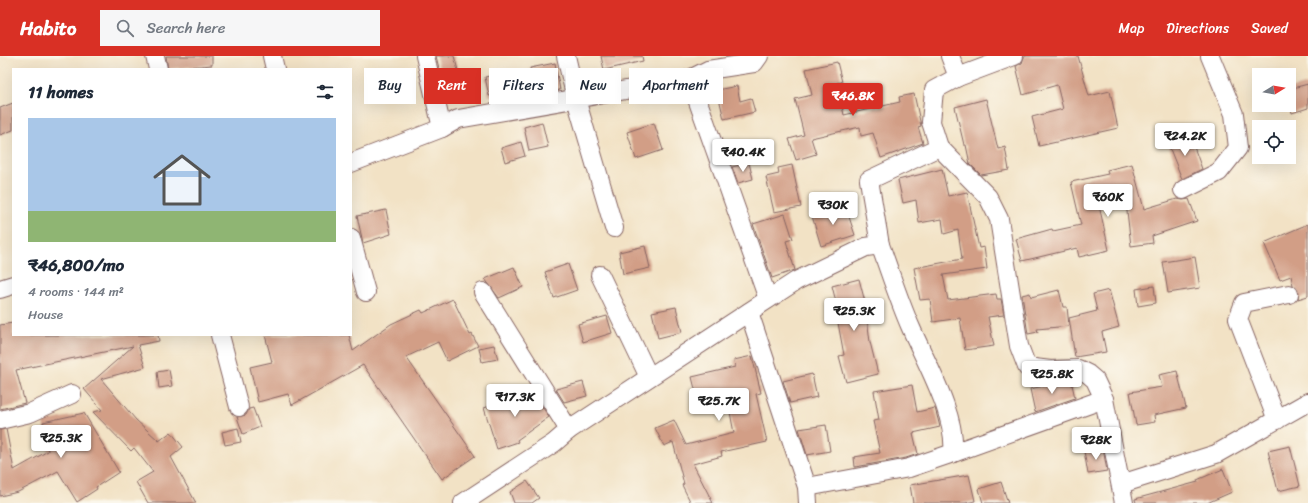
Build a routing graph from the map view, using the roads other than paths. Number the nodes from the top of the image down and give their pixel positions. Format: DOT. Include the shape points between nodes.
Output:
graph roads {
  1 [pos="155,56"];
  2 [pos="272,56"];
  3 [pos="424,56"];
  4 [pos="566,56"];
  5 [pos="759,56"];
  6 [pos="950,56"];
  7 [pos="1014,56"];
  8 [pos="1210,56"];
  9 [pos="158,68"];
  10 [pos="275,68"];
  11 [pos="569,68"];
  12 [pos="721,68"];
  13 [pos="958,77"];
  14 [pos="566,101"];
  15 [pos="577,104"];
  16 [pos="699,104"];
  17 [pos="442,128"];
  18 [pos="939,147"];
  19 [pos="352,163"];
  20 [pos="1182,190"];
  21 [pos="614,228"];
  22 [pos="352,242"];
  23 [pos="880,245"];
  24 [pos="600,275"];
  25 [pos="12,285"];
  26 [pos="0,289"];
  27 [pos="366,292"];
  28 [pos="483,292"];
  29 [pos="1289,294"];
  30 [pos="768,299"];
  31 [pos="750,312"];
  32 [pos="220,336"];
  33 [pos="649,377"];
  34 [pos="72,394"];
  35 [pos="1104,399"];
  36 [pos="1308,402"];
  37 [pos="239,407"];
  38 [pos="0,420"];
  39 [pos="1277,420"];
  40 [pos="569,430"];
  41 [pos="953,453"];
  42 [pos="1121,484"];
  43 [pos="808,495"];
  44 [pos="468,502"];
  45 [pos="1124,503"];
  1 -- 9 [label="street"];
  2 -- 10 [label="street"];
  3 -- 17 [label="street"];
  4 -- 11 [label="street"];
  5 -- 12 [label="street" via="754,63"];
  6 -- 13 [label="street"];
  7 -- 13 [label="street"];
  8 -- 20 [label="street" via="1234,114 1238,148 1219,172"];
  13 -- 18 [label="street" via="934,90 931,122"];
  14 -- 17 [label="street" via="458,119"];
  15 -- 21 [label="street"];
  16 -- 30 [label="street"];
  17 -- 19 [label="street"];
  18 -- 23 [label="street" via="869,180"];
  18 -- 35 [label="street" via="988,197 999,219 1019,346 1027,367 1050,370 1078,369 1095,380"];
  22 -- 27 [label="street"];
  23 -- 30 [label="street" via="866,247 803,278"];
  23 -- 41 [label="street" via="910,326 941,393 955,440"];
  24 -- 33 [label="street"];
  25 -- 26 [label="street"];
  28 -- 40 [label="street"];
  29 -- 39 [label="street" via="1244,303 1238,319"];
  30 -- 31 [label="street"];
  31 -- 33 [label="street"];
  31 -- 43 [label="street"];
  32 -- 37 [label="street"];
  33 -- 40 [label="street"];
  34 -- 38 [label="street" via="30,413"];
  35 -- 41 [label="street"];
  35 -- 42 [label="street"];
  36 -- 39 [label="street"];
  39 -- 42 [label="street" via="1216,454"];
  40 -- 44 [label="street"];
  41 -- 43 [label="street" via="909,468"];
  42 -- 45 [label="street"];
}
